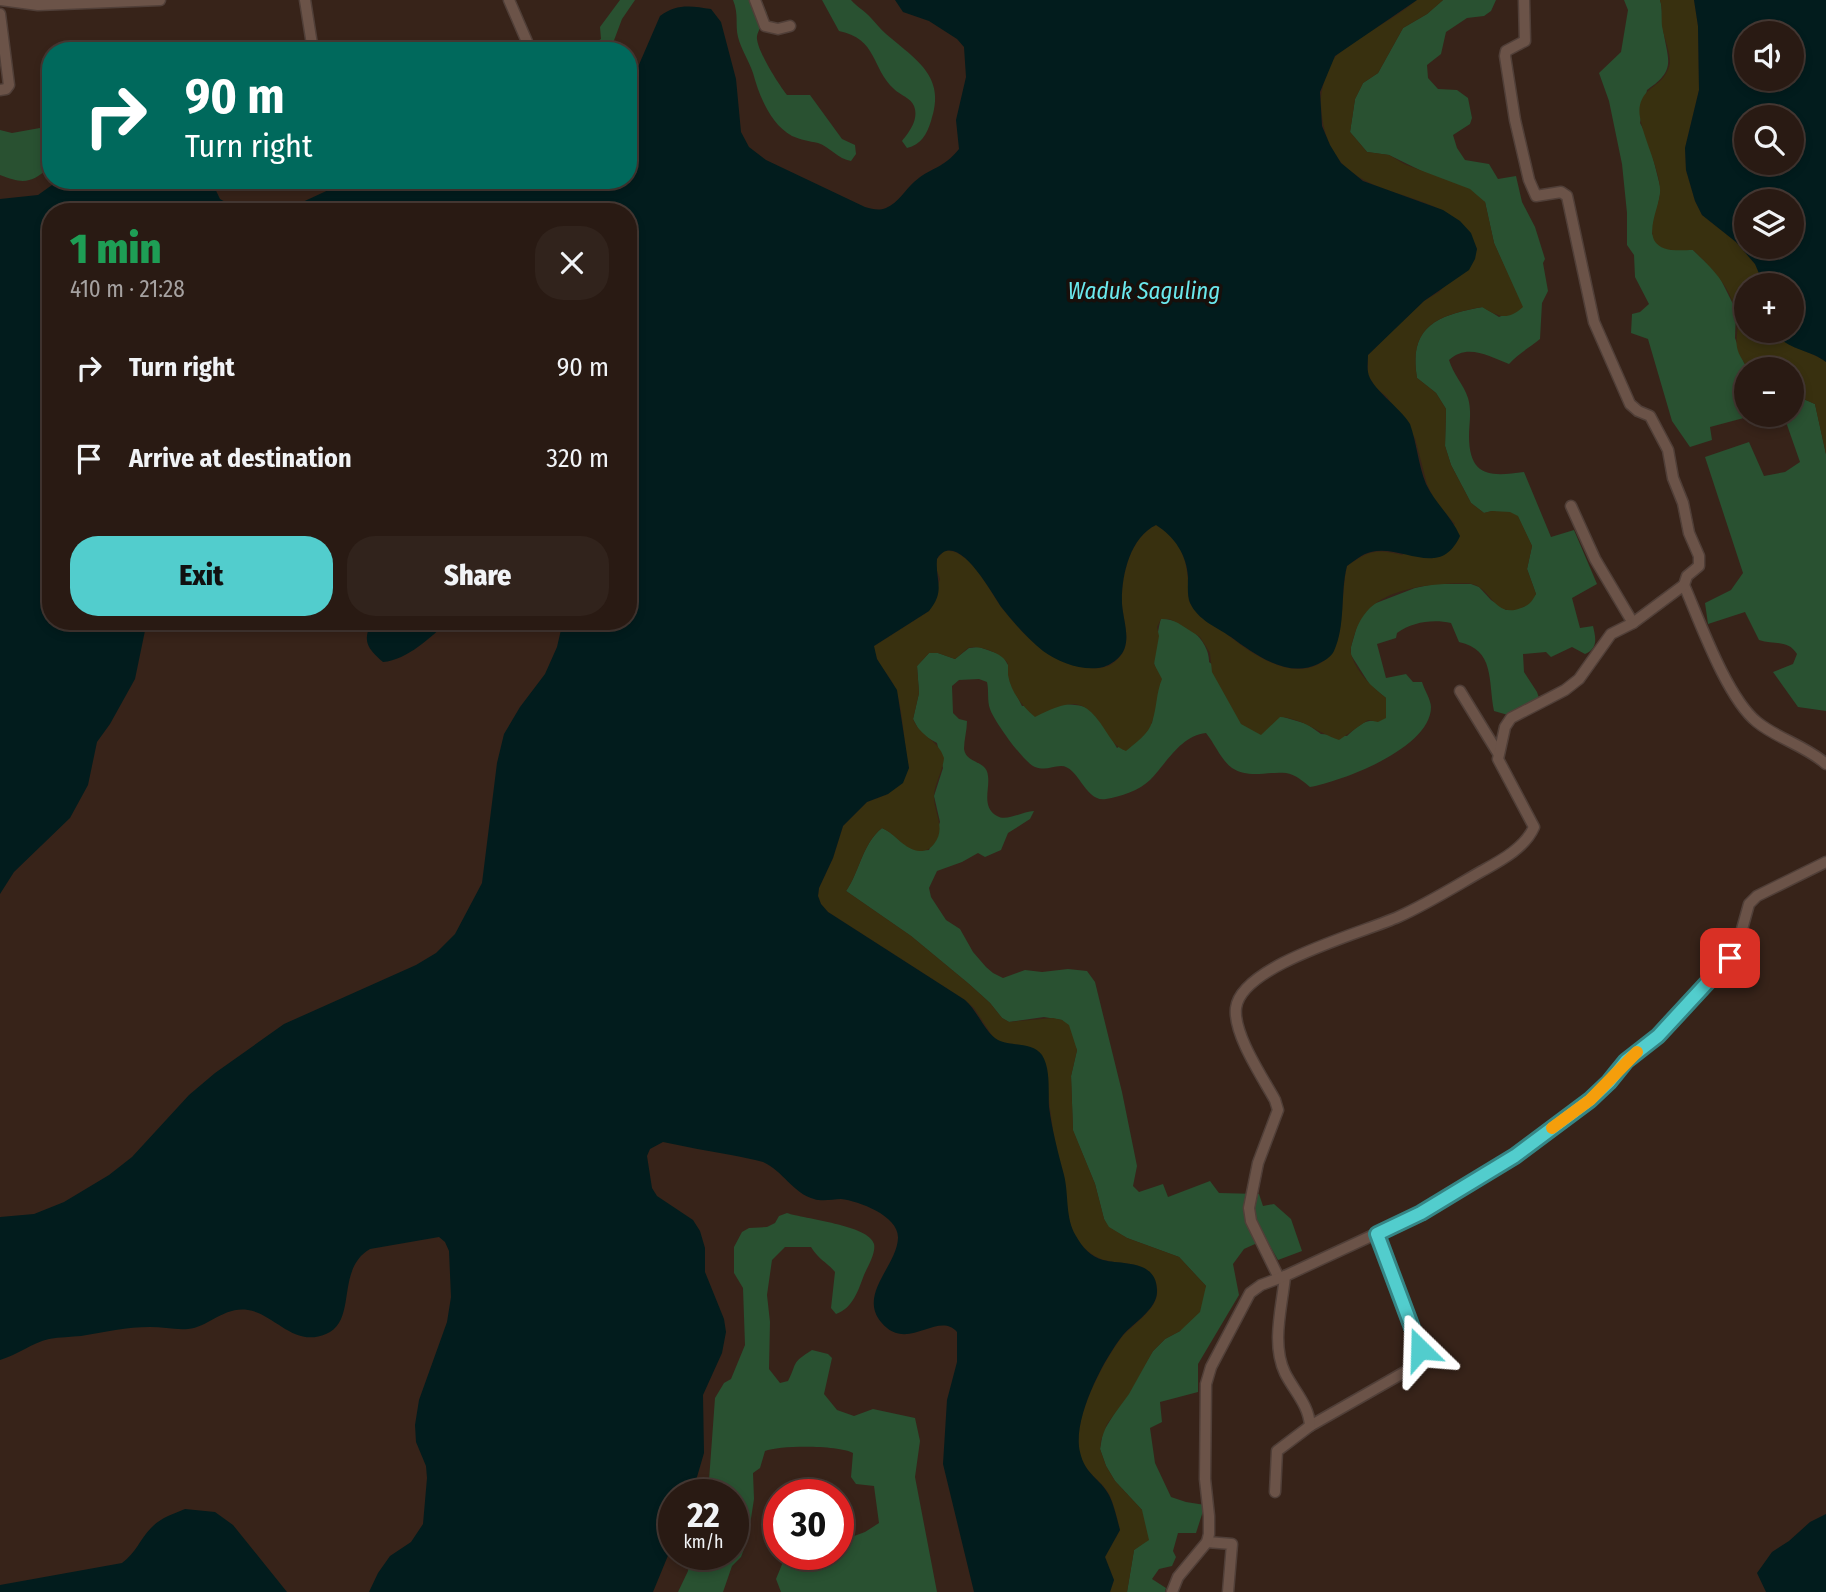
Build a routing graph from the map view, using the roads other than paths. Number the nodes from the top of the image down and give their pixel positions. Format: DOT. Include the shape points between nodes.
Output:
graph roads {
  1 [pos="0,0"];
  2 [pos="160,0"];
  3 [pos="305,0"];
  4 [pos="509,0"];
  5 [pos="755,0"];
  6 [pos="1524,0"];
  7 [pos="0,14"];
  8 [pos="790,26"];
  9 [pos="312,42"];
  10 [pos="527,42"];
  11 [pos="0,90"];
  12 [pos="1571,506"];
  13 [pos="1684,585"];
  14 [pos="1633,623"];
  15 [pos="1460,691"];
  16 [pos="1498,753"];
  17 [pos="1826,764"];
  18 [pos="1826,862"];
  19 [pos="1377,1234"];
  20 [pos="1282,1277"];
  21 [pos="1310,1426"];
  22 [pos="1275,1492"];
  23 [pos="1207,1542"];
  24 [pos="1172,1592"];
  25 [pos="1228,1592"];
  1 -- 2 [label="street" via="38,5"];
  3 -- 9 [label="street"];
  4 -- 10 [label="street"];
  5 -- 8 [label="street" via="765,26"];
  6 -- 13 [label="street" via="1525,41 1505,56 1529,180 1536,196 1561,192 1567,196 1594,322 1630,404 1650,416 1671,457 1673,478 1700,561"];
  7 -- 11 [label="street" via="9,85"];
  12 -- 14 [label="street" via="1595,559"];
  13 -- 14 [label="street"];
  13 -- 17 [label="street" via="1746,712"];
  14 -- 16 [label="street" via="1611,634 1579,679 1565,690 1511,718"];
  15 -- 16 [label="street"];
  16 -- 20 [label="street" via="1533,822 1531,833 1515,850 1399,916 1270,970 1253,981 1238,1000 1240,1031 1278,1110 1258,1163 1249,1209"];
  18 -- 19 [label="street" via="1749,904 1730,958 1590,1100 1515,1156"];
  19 -- 20 [label="street"];
  19 -- 21 [label="street" via="1421,1358 1417,1365"];
  20 -- 21 [label="street" via="1278,1348"];
  20 -- 23 [label="street" via="1251,1293 1206,1384"];
  21 -- 22 [label="street" via="1278,1451"];
  23 -- 24 [label="street" via="1178,1577"];
  23 -- 25 [label="street" via="1232,1544"];
}
